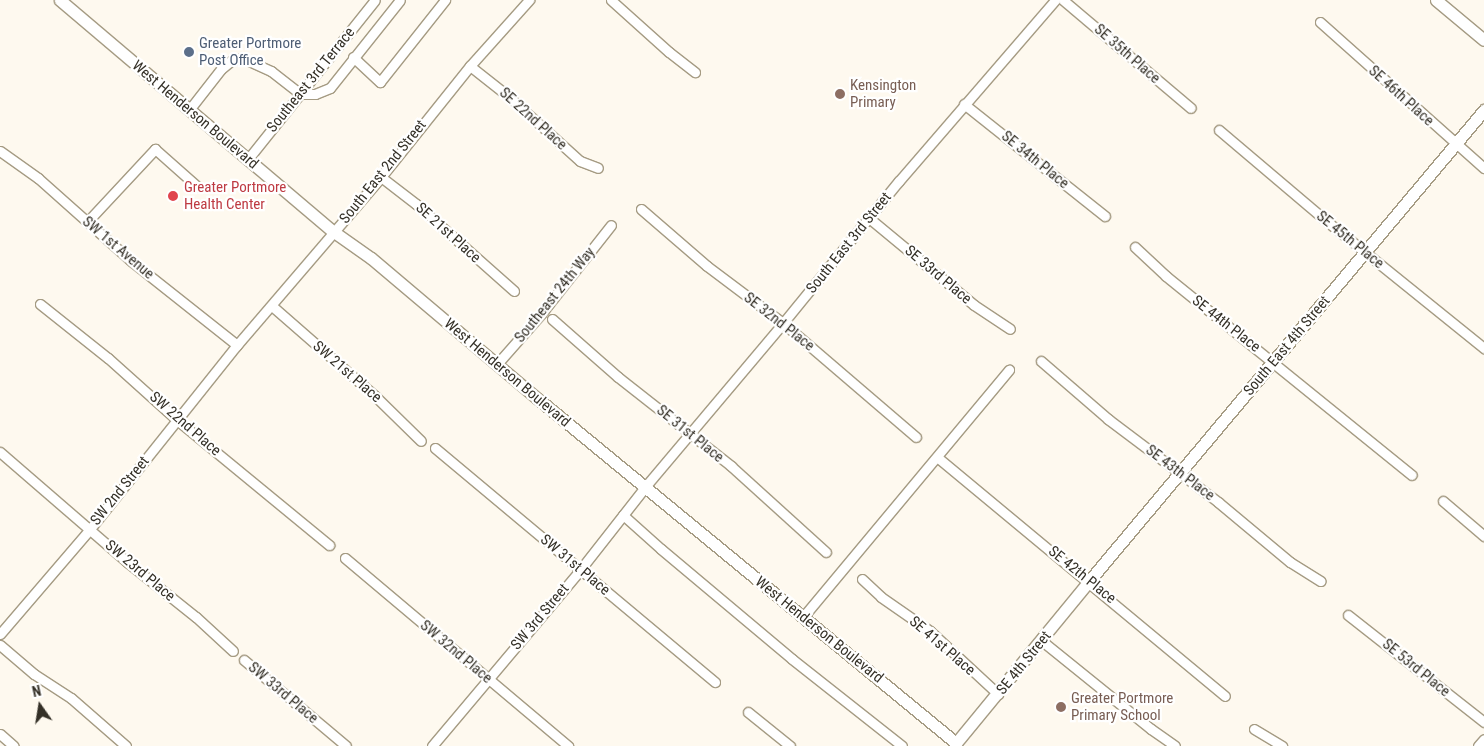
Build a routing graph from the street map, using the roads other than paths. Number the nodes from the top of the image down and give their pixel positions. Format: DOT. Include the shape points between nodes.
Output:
graph roads {
  1 [pos="60,0"];
  2 [pos="375,0"];
  3 [pos="400,0"];
  4 [pos="445,0"];
  5 [pos="529,0"];
  6 [pos="611,0"];
  7 [pos="1055,0"];
  8 [pos="1063,0"];
  9 [pos="1436,0"];
  10 [pos="1320,22"];
  11 [pos="1484,40"];
  12 [pos="353,57"];
  13 [pos="470,66"];
  14 [pos="695,72"];
  15 [pos="300,94"];
  16 [pos="964,104"];
  17 [pos="1191,108"];
  18 [pos="189,110"];
  19 [pos="1484,110"];
  20 [pos="1219,130"];
  21 [pos="1455,145"];
  22 [pos="0,151"];
  23 [pos="248,159"];
  24 [pos="598,168"];
  25 [pos="1484,168"];
  26 [pos="381,176"];
  27 [pos="198,187"];
  28 [pos="641,209"];
  29 [pos="1105,216"];
  30 [pos="869,218"];
  31 [pos="87,222"];
  32 [pos="611,225"];
  33 [pos="334,232"];
  34 [pos="1135,247"];
  35 [pos="1364,252"];
  36 [pos="514,290"];
  37 [pos="40,304"];
  38 [pos="272,306"];
  39 [pos="552,319"];
  40 [pos="784,323"];
  41 [pos="1010,329"];
  42 [pos="237,345"];
  43 [pos="1484,348"];
  44 [pos="1041,361"];
  45 [pos="1273,362"];
  46 [pos="497,364"];
  47 [pos="1009,370"];
  48 [pos="177,420"];
  49 [pos="690,434"];
  50 [pos="916,437"];
  51 [pos="421,440"];
  52 [pos="435,448"];
  53 [pos="0,452"];
  54 [pos="937,456"];
  55 [pos="1180,474"];
  56 [pos="1412,475"];
  57 [pos="645,486"];
  58 [pos="1443,501"];
  59 [pos="623,514"];
  60 [pos="90,528"];
  61 [pos="1484,536"];
  62 [pos="329,545"];
  63 [pos="826,552"];
  64 [pos="345,558"];
  65 [pos="580,570"];
  66 [pos="862,579"];
  67 [pos="1089,581"];
  68 [pos="1321,581"];
  69 [pos="1348,615"];
  70 [pos="803,617"];
  71 [pos="0,634"];
  72 [pos="1042,641"];
  73 [pos="0,645"];
  74 [pos="233,652"];
  75 [pos="244,660"];
  76 [pos="488,678"];
  77 [pos="715,682"];
  78 [pos="998,694"];
  79 [pos="1225,696"];
  80 [pos="748,712"];
  81 [pos="1484,722"];
  82 [pos="1254,729"];
  83 [pos="0,734"];
  84 [pos="1484,739"];
  85 [pos="955,745"];
  86 [pos="14,746"];
  87 [pos="126,746"];
  88 [pos="346,746"];
  89 [pos="432,746"];
  90 [pos="568,746"];
  91 [pos="790,746"];
  92 [pos="902,746"];
  93 [pos="1175,746"];
  94 [pos="1282,746"];
  95 [pos="1478,746"];
  1 -- 18 [label="street, West Henderson Boulevard"];
  2 -- 15 [label="street, Southeast 3rd Terrace"];
  3 -- 12 [label="street"];
  4 -- 12 [label="street" via="380,82"];
  5 -- 13 [label="street, South East 2nd Street"];
  6 -- 14 [label="street"];
  7 -- 16 [label="street, South East 3rd Street"];
  8 -- 17 [label="street, SE 35th Place"];
  9 -- 11 [label="street"];
  10 -- 21 [label="street, SE 46th Place"];
  12 -- 15 [label="street" via="330,88 315,94"];
  13 -- 24 [label="street, SE 22nd Place" via="580,161"];
  13 -- 26 [label="street, South East 2nd Street"];
  15 -- 18 [label="street" via="271,71 242,58 231,61 222,69"];
  15 -- 23 [label="street, Southeast 3rd Terrace"];
  16 -- 29 [label="street, SE 34th Place"];
  16 -- 30 [label="street, South East 3rd Street"];
  18 -- 23 [label="street, West Henderson Boulevard"];
  19 -- 21 [label="street, South East 4th Street"];
  20 -- 35 [label="street, SE 45th Place"];
  21 -- 25 [label="street, SE 46th Place"];
  21 -- 35 [label="street, South East 4th Street"];
  22 -- 31 [label="street, SW 1st Avenue" via="38,178"];
  23 -- 33 [label="street, West Henderson Boulevard"];
  26 -- 33 [label="street, South East 2nd Street"];
  26 -- 36 [label="street, SE 21st Place"];
  27 -- 31 [label="street" via="155,149"];
  28 -- 40 [label="street, SE 32nd Place" via="714,272"];
  30 -- 40 [label="street, South East 3rd Street"];
  30 -- 41 [label="street, SE 33rd Place" via="974,306"];
  31 -- 42 [label="street, SW 1st Avenue"];
  32 -- 46 [label="street, Southeast 24th Way"];
  33 -- 38 [label="street, South East 2nd Street"];
  33 -- 46 [label="street, West Henderson Boulevard" via="371,258"];
  34 -- 45 [label="street, SE 44th Place"];
  35 -- 43 [label="street, SE 45th Place"];
  35 -- 45 [label="street, South East 4th Street"];
  37 -- 48 [label="street, SW 22nd Place" via="135,381"];
  38 -- 42 [label="street, South East 2nd Street"];
  38 -- 51 [label="street, SW 21st Place"];
  39 -- 49 [label="street, SE 31st Place"];
  40 -- 49 [label="street, South East 3rd Street"];
  40 -- 50 [label="street, SE 32nd Place"];
  42 -- 48 [label="street, SW 2nd Street"];
  44 -- 55 [label="street, SE 43th Place" via="1108,419"];
  45 -- 55 [label="street, South East 4th Street"];
  45 -- 56 [label="street, SE 44th Place"];
  46 -- 57 [label="street, West Henderson Boulevard"];
  47 -- 54 [label="street"];
  48 -- 60 [label="street, SW 2nd Street"];
  48 -- 62 [label="street, SW 22nd Place"];
  49 -- 57 [label="street, South East 3rd Street"];
  49 -- 63 [label="street, SE 31st Place" via="731,466"];
  52 -- 65 [label="street, SW 31st Place"];
  53 -- 60 [label="street, SW 23rd Place"];
  54 -- 67 [label="street, SE 42th Place"];
  54 -- 70 [label="street"];
  55 -- 67 [label="street, South East 4th Street"];
  55 -- 68 [label="street, SE 43th Place" via="1290,562"];
  57 -- 59 [label="street, SW 3rd Street"];
  57 -- 70 [label="street, West Henderson Boulevard"];
  58 -- 61 [label="street"];
  59 -- 65 [label="street, SW 3rd Street"];
  59 -- 92 [label="street" via="686,571"];
  60 -- 71 [label="street, SW 2nd Street"];
  60 -- 74 [label="street, SW 23rd Place"];
  64 -- 76 [label="street, SW 32nd Place"];
  65 -- 76 [label="street, SW 3rd Street"];
  65 -- 77 [label="street, SW 31st Place"];
  66 -- 78 [label="street, SE 41st Place" via="881,597 930,631"];
  67 -- 72 [label="street, SE 4th Street"];
  67 -- 79 [label="street, SE 42th Place"];
  69 -- 81 [label="street, SE 53rd Place"];
  70 -- 85 [label="street, West Henderson Boulevard"];
  72 -- 78 [label="street, SE 4th Street"];
  72 -- 93 [label="street"];
  73 -- 87 [label="street" via="34,674 72,698"];
  75 -- 88 [label="street, SW 33rd Place"];
  76 -- 89 [label="street, SW 3rd Street"];
  76 -- 90 [label="street, SW 32nd Place"];
  78 -- 85 [label="street, SE 4th Street"];
  80 -- 91 [label="street"];
  82 -- 94 [label="street"];
  83 -- 86 [label="street"];
  84 -- 95 [label="street"];
}
